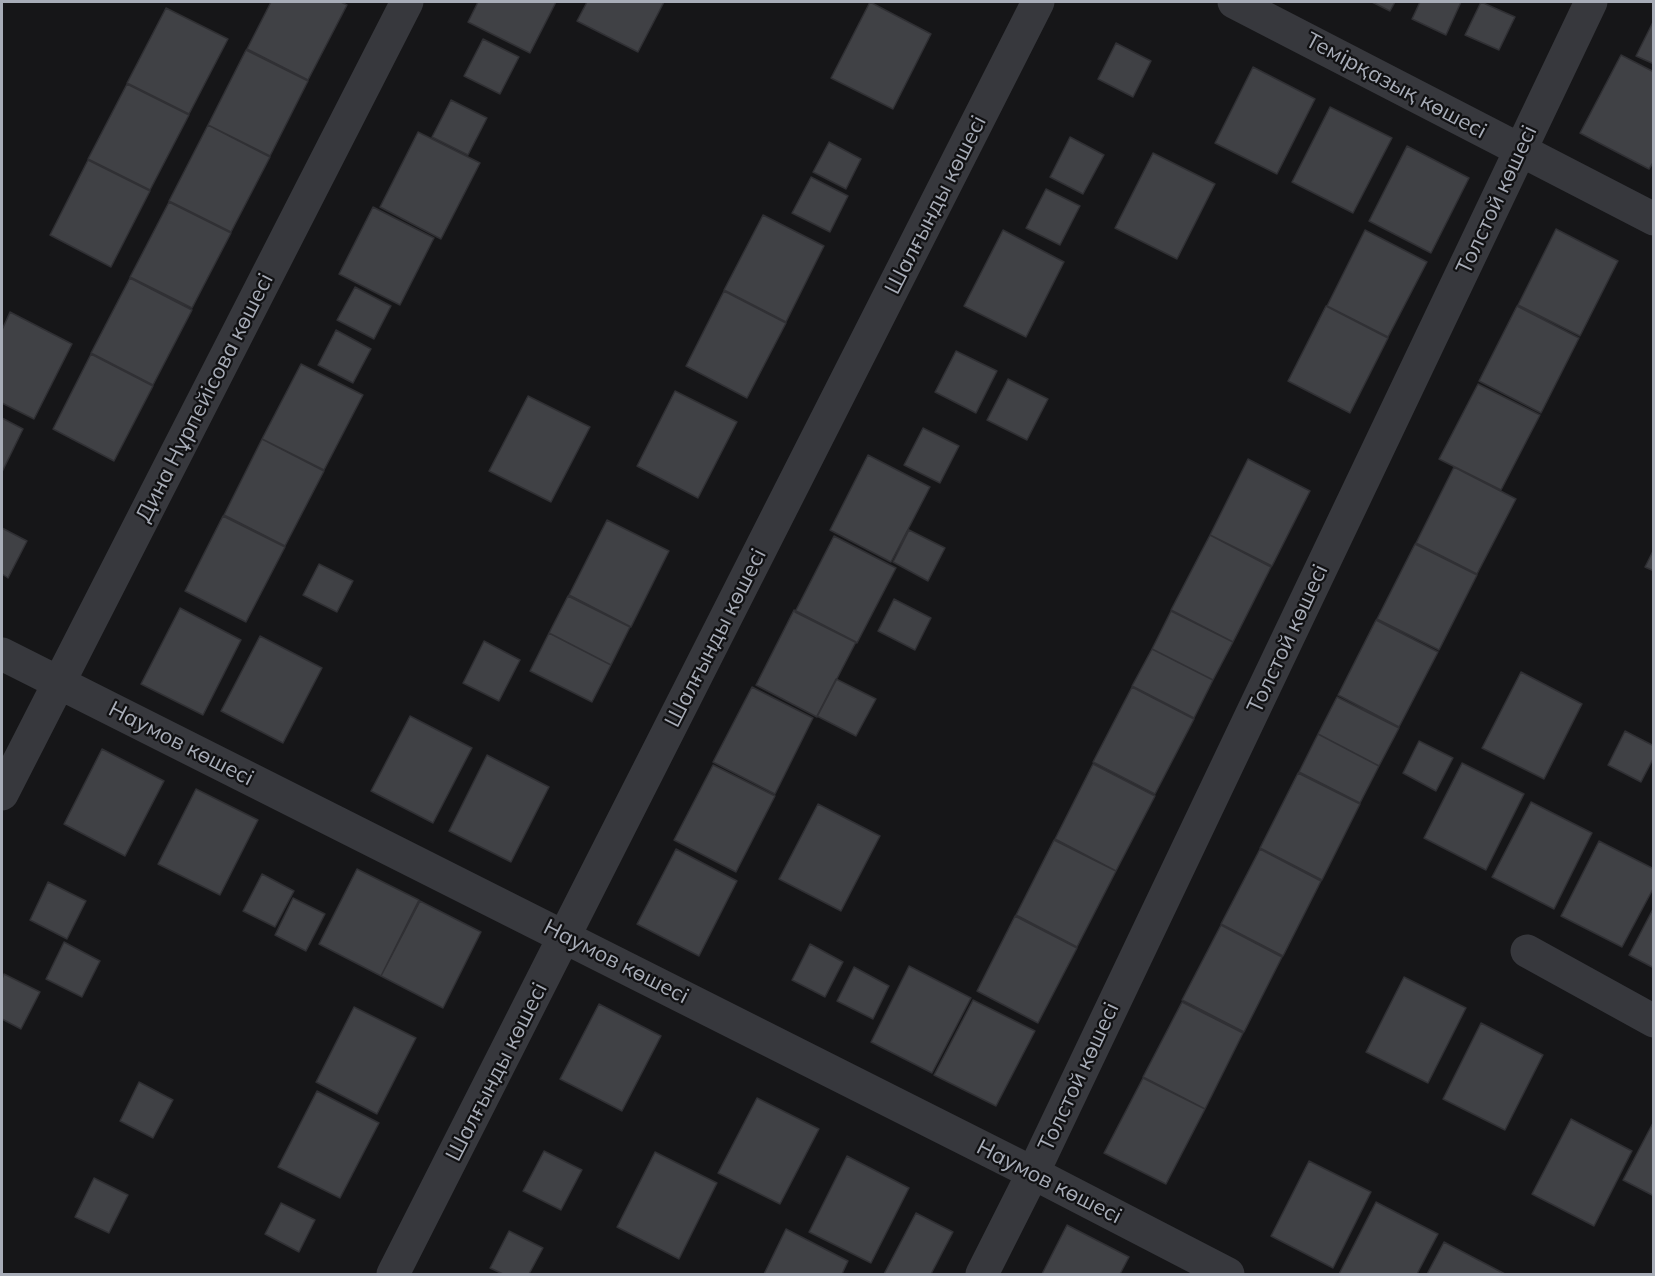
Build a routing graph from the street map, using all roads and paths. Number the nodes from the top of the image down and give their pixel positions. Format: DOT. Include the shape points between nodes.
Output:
graph roads {
  1 [pos="407,2"];
  2 [pos="1038,2"];
  3 [pos="1234,2"];
  4 [pos="1591,2"];
  5 [pos="1520,151"];
  6 [pos="1653,219"];
  7 [pos="2,654"];
  8 [pos="59,683"];
  9 [pos="2,794"];
  10 [pos="565,937"];
  11 [pos="1527,951"];
  12 [pos="1653,1021"];
  13 [pos="1033,1173"];
  14 [pos="393,1275"];
  15 [pos="982,1275"];
  16 [pos="1228,1275"];
  1 -- 8 [label="street, Дина Нұрпейісова көшесі"];
  2 -- 10 [label="street, Шалғынды көшесі"];
  3 -- 5 [label="street, Темірқазық көшесі"];
  4 -- 5 [label="street, Толстой көшесі"];
  5 -- 6 [label="street, Темірқазық көшесі"];
  5 -- 13 [label="street, Толстой көшесі"];
  7 -- 8 [label="street, Наумов көшесі"];
  8 -- 9 [label="street, Дина Нұрпейісова көшесі"];
  8 -- 10 [label="street, Наумов көшесі"];
  10 -- 13 [label="street, Наумов көшесі"];
  10 -- 14 [label="street, Шалғынды көшесі"];
  11 -- 12 [label="street"];
  13 -- 15 [label="street, Толстой көшесі"];
  13 -- 16 [label="street, Наумов көшесі"];
}
